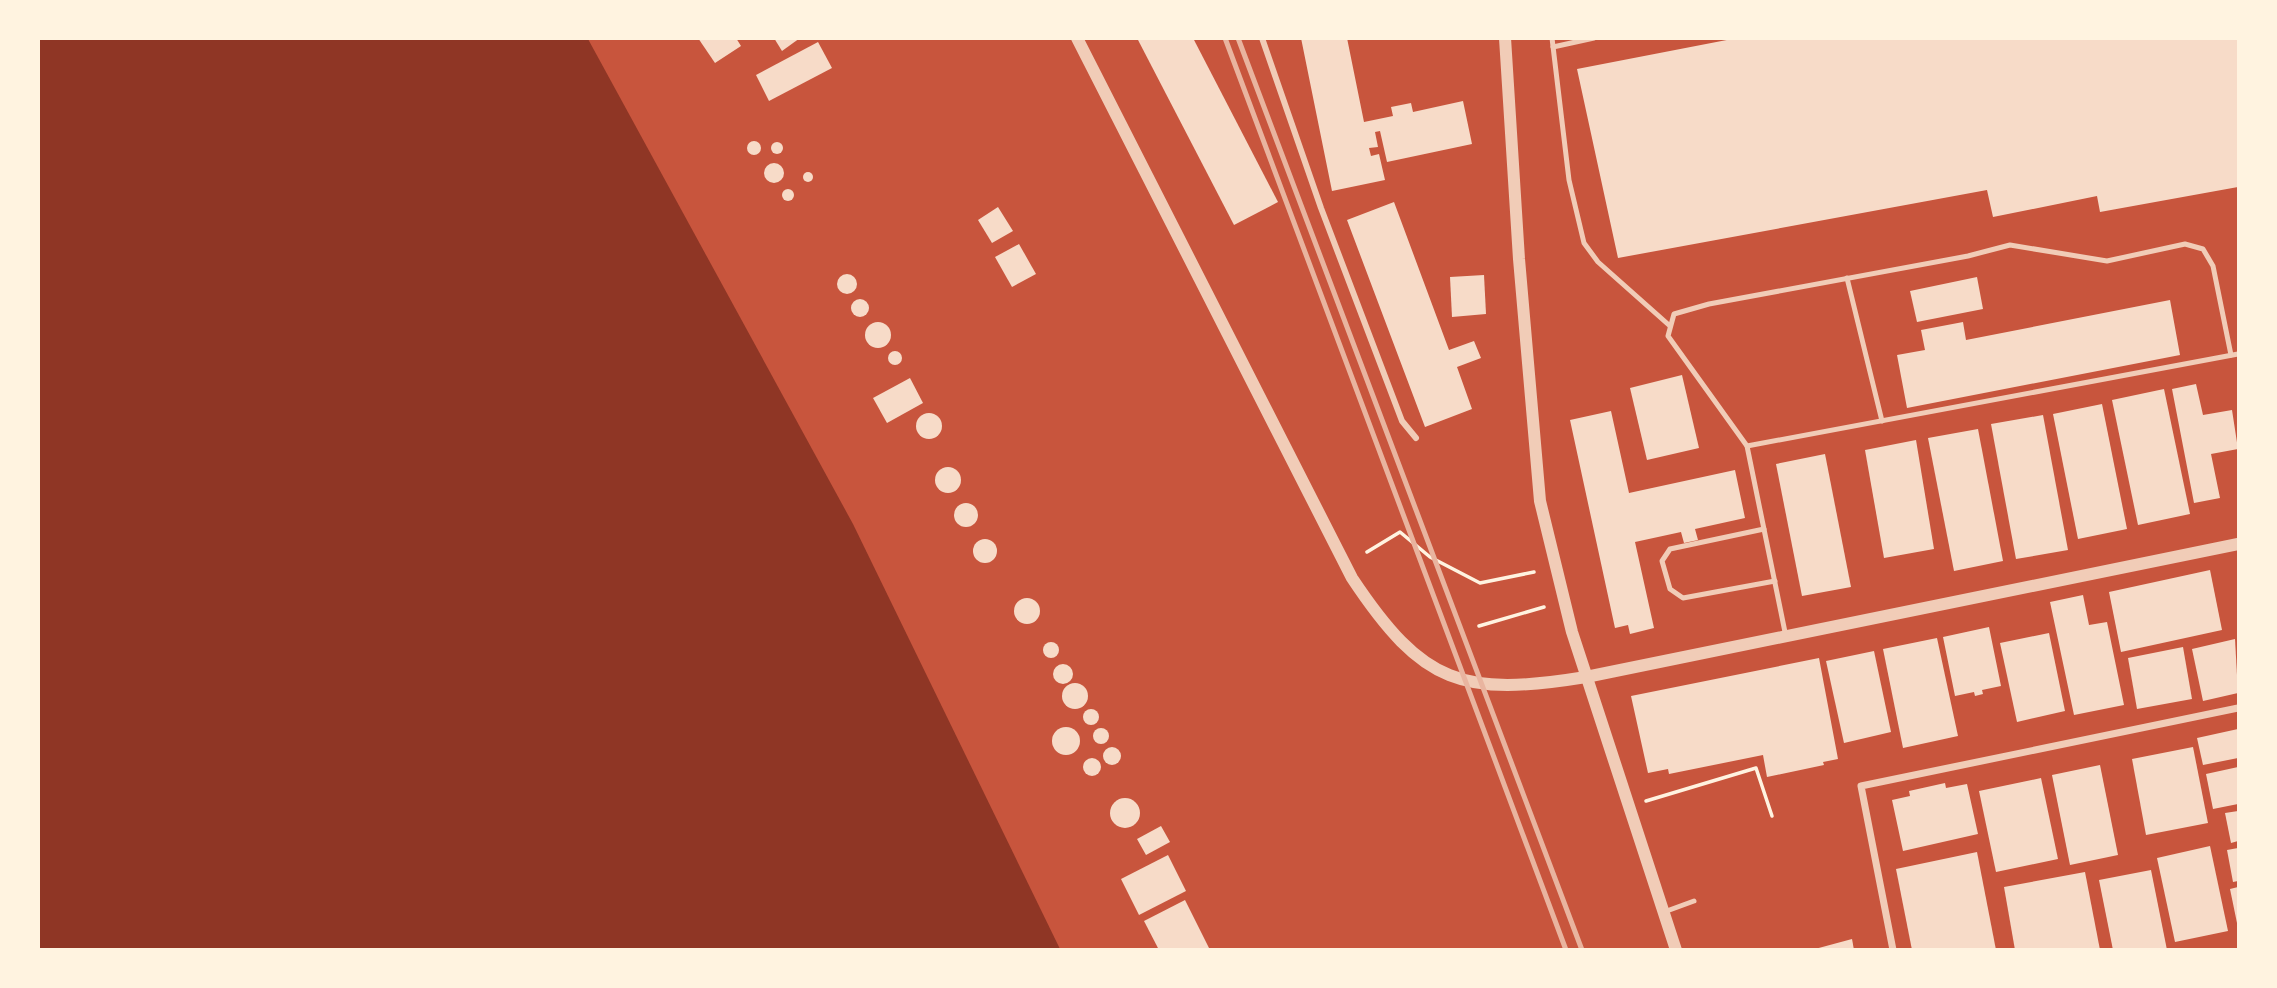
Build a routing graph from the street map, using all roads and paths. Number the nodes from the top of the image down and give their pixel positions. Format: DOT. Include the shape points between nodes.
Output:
graph roads {
  1 [pos="1077,38"];
  2 [pos="1262,38"];
  3 [pos="1506,38"];
  4 [pos="1552,38"];
  5 [pos="1594,38"];
  6 [pos="1553,47"];
  7 [pos="1847,278"];
  8 [pos="1670,326"];
  9 [pos="2235,355"];
  10 [pos="1882,421"];
  11 [pos="1416,438"];
  12 [pos="1747,446"];
  13 [pos="1764,529"];
  14 [pos="2238,544"];
  15 [pos="1367,552"];
  16 [pos="1534,572"];
  17 [pos="1775,582"];
  18 [pos="1544,607"];
  19 [pos="1479,626"];
  20 [pos="1786,636"];
  21 [pos="1586,677"];
  22 [pos="2238,708"];
  23 [pos="1646,801"];
  24 [pos="1772,816"];
  25 [pos="1694,901"];
  26 [pos="1664,912"];
  27 [pos="1676,950"];
  28 [pos="1893,950"];
  1 -- 21 [label="street" via="1352,578 1385,625 1420,659 1477,685 1525,687"];
  2 -- 11 [label="street" via="1402,421"];
  3 -- 21 [label="street" via="1540,501"];
  4 -- 6 [label="lane"];
  5 -- 6 [label="lane"];
  6 -- 8 [label="lane" via="1569,180 1584,243 1598,262"];
  7 -- 8 [label="lane" via="1709,304 1674,314"];
  7 -- 9 [label="lane" via="2010,245 2107,261 2185,244 2203,249 2213,266"];
  7 -- 10 [label="lane"];
  8 -- 12 [label="lane" via="1668,336"];
  9 -- 10 [label="lane"];
  10 -- 12 [label="lane"];
  12 -- 13 [label="lane"];
  13 -- 17 [label="lane"];
  13 -- 17 [label="lane" via="1670,549 1662,561 1670,589 1683,598"];
  14 -- 20 [label="street"];
  15 -- 16 [label="path" via="1399,532 1430,557 1480,583"];
  17 -- 20 [label="lane"];
  18 -- 19 [label="path"];
  20 -- 21 [label="street"];
  21 -- 26 [label="street"];
  22 -- 28 [label="street" via="1861,786"];
  23 -- 24 [label="path" via="1756,768"];
  25 -- 26 [label="lane"];
  26 -- 27 [label="street"];
}
